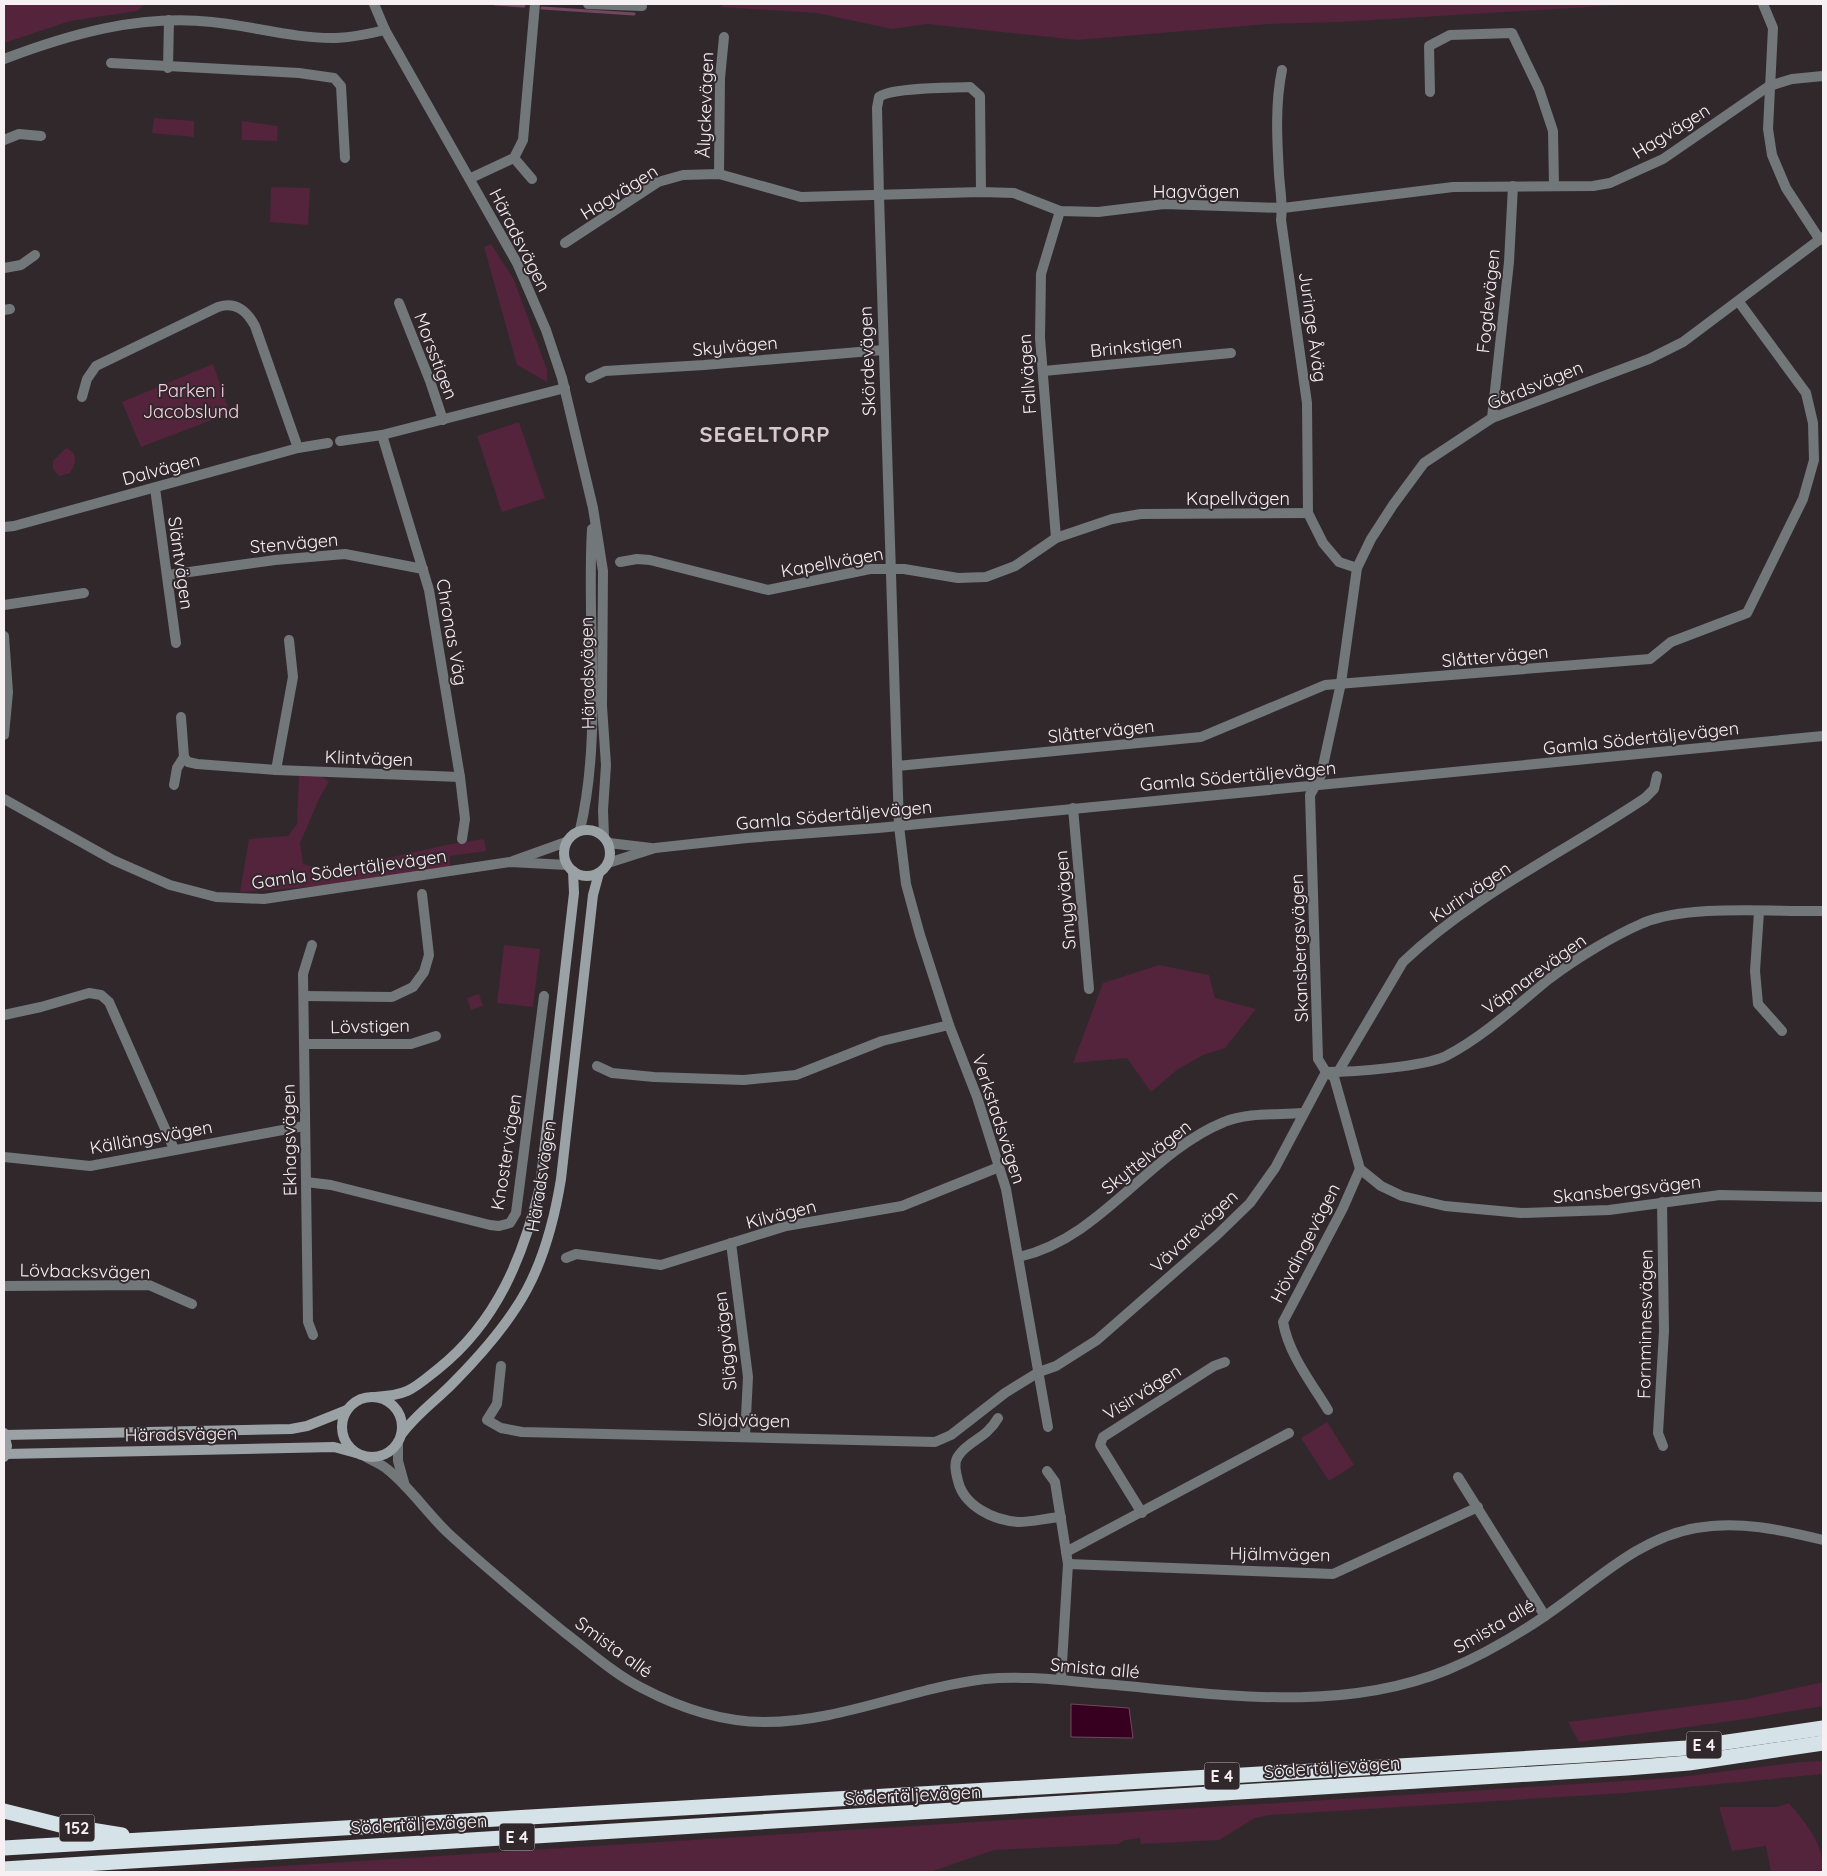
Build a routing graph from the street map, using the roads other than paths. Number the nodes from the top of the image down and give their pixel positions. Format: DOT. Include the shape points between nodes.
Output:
graph roads {
  1 [pos="374,4"];
  2 [pos="535,4"];
  3 [pos="588,4"];
  4 [pos="1763,4"];
  5 [pos="642,6"];
  6 [pos="169,20"];
  7 [pos="385,30"];
  8 [pos="724,37"];
  9 [pos="4,59"];
  10 [pos="112,63"];
  11 [pos="168,68"];
  12 [pos="1282,70"];
  13 [pos="1823,76"];
  14 [pos="1769,86"];
  15 [pos="1430,92"];
  16 [pos="41,136"];
  17 [pos="4,140"];
  18 [pos="345,158"];
  19 [pos="514,158"];
  20 [pos="719,174"];
  21 [pos="471,178"];
  22 [pos="532,179"];
  23 [pos="1554,185"];
  24 [pos="1513,186"];
  25 [pos="981,192"];
  26 [pos="878,196"];
  27 [pos="1283,208"];
  28 [pos="1060,211"];
  29 [pos="1822,238"];
  30 [pos="565,243"];
  31 [pos="35,255"];
  32 [pos="4,268"];
  33 [pos="1739,302"];
  34 [pos="399,303"];
  35 [pos="883,350"];
  36 [pos="1232,353"];
  37 [pos="1044,371"];
  38 [pos="590,378"];
  39 [pos="565,388"];
  40 [pos="82,397"];
  41 [pos="1492,418"];
  42 [pos="443,420"];
  43 [pos="382,435"];
  44 [pos="340,441"];
  45 [pos="328,443"];
  46 [pos="298,448"];
  47 [pos="1819,460"];
  48 [pos="155,488"];
  49 [pos="593,508"];
  50 [pos="1308,513"];
  51 [pos="4,527"];
  52 [pos="1056,538"];
  53 [pos="620,562"];
  54 [pos="890,568"];
  55 [pos="1357,568"];
  56 [pos="423,569"];
  57 [pos="168,575"];
  58 [pos="84,593"];
  59 [pos="4,606"];
  60 [pos="4,636"];
  61 [pos="289,640"];
  62 [pos="176,643"];
  63 [pos="1341,683"];
  64 [pos="181,717"];
  65 [pos="4,735"];
  66 [pos="1823,736"];
  67 [pos="184,757"];
  68 [pos="897,766"];
  69 [pos="276,770"];
  70 [pos="1657,776"];
  71 [pos="460,777"];
  72 [pos="174,785"];
  73 [pos="1317,785"];
  74 [pos="4,800"];
  75 [pos="1073,808"];
  76 [pos="898,826"];
  77 [pos="580,830"];
  78 [pos="462,839"];
  79 [pos="607,840"];
  80 [pos="566,842"];
  81 [pos="655,848"];
  82 [pos="510,862"];
  83 [pos="608,863"];
  84 [pos="570,868"];
  85 [pos="599,873"];
  86 [pos="422,894"];
  87 [pos="1823,911"];
  88 [pos="1759,912"];
  89 [pos="312,944"];
  90 [pos="1089,989"];
  91 [pos="304,996"];
  92 [pos="544,996"];
  93 [pos="4,1015"];
  94 [pos="949,1025"];
  95 [pos="1782,1032"];
  96 [pos="436,1036"];
  97 [pos="304,1044"];
  98 [pos="597,1066"];
  99 [pos="1326,1072"];
  100 [pos="1338,1072"];
  101 [pos="1303,1113"];
  102 [pos="304,1126"];
  103 [pos="174,1149"];
  104 [pos="4,1157"];
  105 [pos="999,1167"];
  106 [pos="1360,1169"];
  107 [pos="306,1182"];
  108 [pos="1823,1197"];
  109 [pos="1662,1202"];
  110 [pos="731,1243"];
  111 [pos="1019,1257"];
  112 [pos="566,1258"];
  113 [pos="4,1286"];
  114 [pos="192,1304"];
  115 [pos="313,1335"];
  116 [pos="1225,1362"];
  117 [pos="500,1366"];
  118 [pos="1039,1372"];
  119 [pos="375,1397"];
  120 [pos="347,1410"];
  121 [pos="1328,1410"];
  122 [pos="998,1418"];
  123 [pos="1048,1427"];
  124 [pos="1289,1433"];
  125 [pos="4,1434"];
  126 [pos="745,1436"];
  127 [pos="399,1438"];
  128 [pos="1663,1446"];
  129 [pos="356,1453"];
  130 [pos="4,1455"];
  131 [pos="366,1457"];
  132 [pos="1047,1471"];
  133 [pos="1458,1477"];
  134 [pos="406,1487"];
  135 [pos="1478,1507"];
  136 [pos="1142,1513"];
  137 [pos="1060,1517"];
  138 [pos="1823,1540"];
  139 [pos="1066,1552"];
  140 [pos="1068,1564"];
  141 [pos="1545,1616"];
  142 [pos="1061,1680"];
  143 [pos="1823,1728"];
  144 [pos="1823,1742"];
  145 [pos="4,1811"];
  146 [pos="151,1840"];
  147 [pos="4,1848"];
  148 [pos="4,1869"];
  1 -- 7 [label="street, Häradsvägen"];
  2 -- 19 [label="street" via="523,140"];
  3 -- 5 [label="street"];
  4 -- 14 [label="street" via="1772,28"];
  6 -- 7 [label="street" via="211,22 335,38"];
  6 -- 9 [label="street" via="102,28"];
  6 -- 11 [label="street"];
  7 -- 21 [label="street, Häradsvägen"];
  8 -- 20 [label="street, Ålyckevägen" via="720,78"];
  10 -- 11 [label="street"];
  11 -- 18 [label="street" via="299,73 334,78 341,86"];
  12 -- 27 [label="street, Juringe Åväg" via="1277,96"];
  13 -- 14 [label="street, Hagvägen" via="1792,79"];
  14 -- 23 [label="street, Hagvägen" via="1663,159 1639,171 1601,185"];
  14 -- 29 [label="street" via="1768,129 1772,155 1786,188"];
  15 -- 23 [label="street" via="1429,46 1450,35 1512,33 1539,90 1553,131"];
  16 -- 17 [label="street" via="19,134"];
  19 -- 21 [label="street"];
  19 -- 22 [label="street"];
  20 -- 26 [label="street, Hagvägen" via="801,197"];
  20 -- 30 [label="street, Hagvägen" via="683,175 658,182"];
  21 -- 39 [label="street, Häradsvägen" via="517,263 546,330"];
  23 -- 24 [label="street, Hagvägen"];
  24 -- 27 [label="street, Hagvägen" via="1453,187"];
  24 -- 41 [label="street, Fogdevägen" via="1509,262"];
  25 -- 26 [label="street, Hagvägen"];
  25 -- 26 [label="street, Skördevägen" via="980,96 970,87 906,91 879,97"];
  25 -- 28 [label="street, Hagvägen" via="1014,193"];
  26 -- 35 [label="street, Skördevägen"];
  27 -- 28 [label="street, Hagvägen" via="1164,204 1098,212"];
  27 -- 50 [label="street, Juringe Åväg" via="1281,220 1307,403"];
  28 -- 37 [label="street, Fallvägen" via="1041,274 1040,338"];
  29 -- 33 [label="street, Gårdsvägen"];
  31 -- 32 [label="street" via="21,265"];
  33 -- 41 [label="street, Gårdsvägen" via="1683,342 1650,359"];
  33 -- 47 [label="street, Slåttervägen" via="1806,393"];
  34 -- 42 [label="street, Morsstigen"];
  35 -- 38 [label="street, Skylvägen" via="605,371"];
  35 -- 54 [label="street, Skördevägen"];
  36 -- 37 [label="street, Brinkstigen"];
  37 -- 52 [label="street, Fallvägen"];
  39 -- 42 [label="street"];
  39 -- 49 [label="street, Häradsvägen"];
  40 -- 46 [label="street" via="87,379 96,366 230,304 249,315 255,326"];
  41 -- 55 [label="street, Gårdsvägen" via="1424,463 1371,539"];
  42 -- 43 [label="street"];
  43 -- 44 [label="street"];
  43 -- 56 [label="street, Chronas Väg"];
  45 -- 46 [label="street, Dalvägen"];
  46 -- 48 [label="street, Dalvägen"];
  47 -- 63 [label="street, Slåttervägen" via="1747,613 1671,642 1650,659"];
  48 -- 51 [label="street, Dalvägen"];
  48 -- 57 [label="street, Släntvägen"];
  49 -- 77 [label="street, Häradsvägen" via="589,572 592,668 589,764"];
  49 -- 79 [label="street, Häradsvägen" via="603,570 602,706 606,765 603,810"];
  50 -- 52 [label="street, Kapellvägen" via="1141,514 1112,519"];
  50 -- 55 [label="street, Juringe Åväg" via="1323,543 1340,562"];
  52 -- 54 [label="street, Kapellvägen" via="1015,566 986,577 958,578"];
  53 -- 54 [label="street, Kapellvägen" via="650,560 768,590 870,568"];
  54 -- 68 [label="street, Skördevägen"];
  55 -- 63 [label="street, Gårdsvägen"];
  56 -- 57 [label="street, Stenvägen" via="345,554"];
  56 -- 71 [label="street, Chronas Väg"];
  57 -- 62 [label="street, Släntvägen"];
  58 -- 59 [label="street"];
  60 -- 65 [label="street" via="8,692"];
  61 -- 69 [label="street" via="293,677"];
  63 -- 68 [label="street, Slåttervägen" via="1325,685 1201,738"];
  63 -- 73 [label="street, Gårdsvägen" via="1322,775"];
  64 -- 67 [label="street"];
  66 -- 73 [label="street, Gamla Södertäljevägen"];
  67 -- 69 [label="street, Klintvägen" via="188,762 197,764"];
  67 -- 72 [label="street" via="177,768"];
  68 -- 76 [label="street, Skördevägen"];
  69 -- 71 [label="street, Klintvägen"];
  70 -- 100 [label="street, Kurirvägen" via="1654,789 1645,798 1480,902 1417,949 1403,962"];
  71 -- 78 [label="street, Chronas Väg" via="465,819"];
  73 -- 75 [label="street, Gamla Södertäljevägen"];
  73 -- 99 [label="street, Skansbergsvägen" via="1310,795 1318,1059"];
  74 -- 82 [label="street, Gamla Södertäljevägen" via="113,860 170,885 216,898 264,899"];
  75 -- 76 [label="street, Gamla Södertäljevägen"];
  75 -- 90 [label="street, Smygvägen"];
  76 -- 81 [label="street, Gamla Södertäljevägen"];
  76 -- 94 [label="street, Verkstadsvägen" via="906,884"];
  77 -- 79 [label="main road" via="594,830"];
  77 -- 80 [label="main road"];
  79 -- 81 [label="street, Gamla Södertäljevägen"];
  79 -- 83 [label="main road" via="611,853"];
  80 -- 82 [label="street, Gamla Södertäljevägen"];
  80 -- 84 [label="main road" via="564,853"];
  81 -- 83 [label="street, Gamla Södertäljevägen"];
  82 -- 84 [label="street, Gamla Södertäljevägen"];
  83 -- 85 [label="main road"];
  84 -- 85 [label="main road" via="583,876"];
  84 -- 119 [label="main road, Häradsvägen" via="574,893 540,1187 530,1230 512,1276 478,1331 414,1388 399,1396"];
  85 -- 127 [label="main road, Häradsvägen" via="593,895 561,1178 545,1250 506,1326 447,1390 427,1404"];
  86 -- 91 [label="street" via="430,955 424,972 413,986 392,997"];
  87 -- 88 [label="street, Väpnarevägen"];
  88 -- 95 [label="street" via="1758,1004"];
  88 -- 100 [label="street, Väpnarevägen" via="1674,914 1643,923 1591,951 1551,978 1506,1016 1446,1056 1432,1061"];
  89 -- 91 [label="street, Ekhagsvägen" via="303,974"];
  91 -- 97 [label="street, Ekhagsvägen"];
  92 -- 107 [label="street, Knostervägen" via="516,1212 510,1223 490,1225 331,1185"];
  93 -- 103 [label="street" via="89,993 100,995 109,1002"];
  94 -- 98 [label="street" via="882,1041 796,1074 744,1080 662,1078 612,1073"];
  94 -- 105 [label="street, Verkstadsvägen"];
  96 -- 97 [label="street, Lövstigen" via="411,1044"];
  97 -- 102 [label="street, Ekhagsvägen"];
  99 -- 100 [label="street, Väpnarevägen"];
  99 -- 101 [label="street, Vävarevägen"];
  99 -- 106 [label="street, Skansbergsvägen" via="1334,1077"];
  101 -- 111 [label="street, Skyttelvägen" via="1225,1121 1179,1149 1073,1233 1032,1254"];
  101 -- 118 [label="street, Vävarevägen" via="1274,1168 1243,1210 1096,1340 1056,1366"];
  102 -- 103 [label="street, Källängsvägen"];
  102 -- 107 [label="street, Ekhagsvägen"];
  103 -- 104 [label="street, Källängsvägen" via="90,1166"];
  105 -- 110 [label="street, Kilvägen" via="902,1206 786,1226"];
  105 -- 111 [label="street, Verkstadsvägen"];
  106 -- 109 [label="street, Skansbergsvägen" via="1381,1186 1402,1196 1445,1206 1521,1213 1568,1213"];
  106 -- 121 [label="street, Hövdingevägen" via="1283,1322 1294,1356"];
  107 -- 115 [label="street, Ekhagsvägen" via="308,1322"];
  108 -- 109 [label="street, Skansbergsvägen" via="1720,1195"];
  109 -- 128 [label="street, Fornminnesvägen" via="1664,1331 1658,1433"];
  110 -- 112 [label="street, Kilvägen" via="660,1265 576,1254"];
  110 -- 126 [label="street, Släggvägen" via="748,1377"];
  111 -- 118 [label="street, Verkstadsvägen"];
  113 -- 114 [label="street, Lövbacksvägen" via="149,1285"];
  116 -- 136 [label="street, Visirvägen" via="1103,1437 1100,1445"];
  117 -- 126 [label="street, Slöjdvägen" via="497,1404 487,1420 501,1428 522,1432"];
  118 -- 123 [label="street, Verkstadsvägen"];
  118 -- 126 [label="street, Slöjdvägen" via="951,1435 935,1442"];
  119 -- 120 [label="main road" via="354,1403"];
  119 -- 127 [label="main road" via="393,1406 399,1414 402,1425"];
  120 -- 125 [label="main road, Häradsvägen" via="291,1429"];
  120 -- 129 [label="main road" via="342,1429 348,1446"];
  122 -- 137 [label="street" via="991,1430 958,1455 955,1470 960,1491 976,1507 1004,1519 1019,1522"];
  124 -- 136 [label="street"];
  125 -- 130 [label="main road" via="7,1446"];
  127 -- 131 [label="main road" via="385,1454"];
  127 -- 134 [label="street, Smista allé" via="398,1461"];
  129 -- 130 [label="main road, Häradsvägen" via="334,1447"];
  129 -- 131 [label="main road"];
  131 -- 134 [label="street, Smista allé" via="387,1469"];
  132 -- 137 [label="street" via="1055,1482"];
  133 -- 135 [label="street"];
  134 -- 142 [label="street, Smista allé" via="448,1532 596,1657 639,1687 706,1714 762,1722 799,1721 984,1680"];
  135 -- 140 [label="street, Hjälmvägen" via="1333,1574"];
  135 -- 141 [label="street"];
  136 -- 139 [label="street"];
  137 -- 139 [label="street"];
  138 -- 141 [label="street, Smista allé" via="1757,1526 1729,1525 1678,1532 1654,1541 1612,1566"];
  139 -- 140 [label="street"];
  140 -- 142 [label="street"];
  141 -- 142 [label="street, Smista allé" via="1490,1650 1440,1673 1356,1693 1287,1698"];
  143 -- 146 [label="highway, Södertäljevägen / E 4" via="1686,1748 1584,1755"];
  144 -- 148 [label="highway, Södertäljevägen / E 4" via="1688,1763 1627,1768"];
  145 -- 146 [label="highway, 152" via="60,1825"];
  146 -- 147 [label="highway, Södertäljevägen / E 4"];
}
